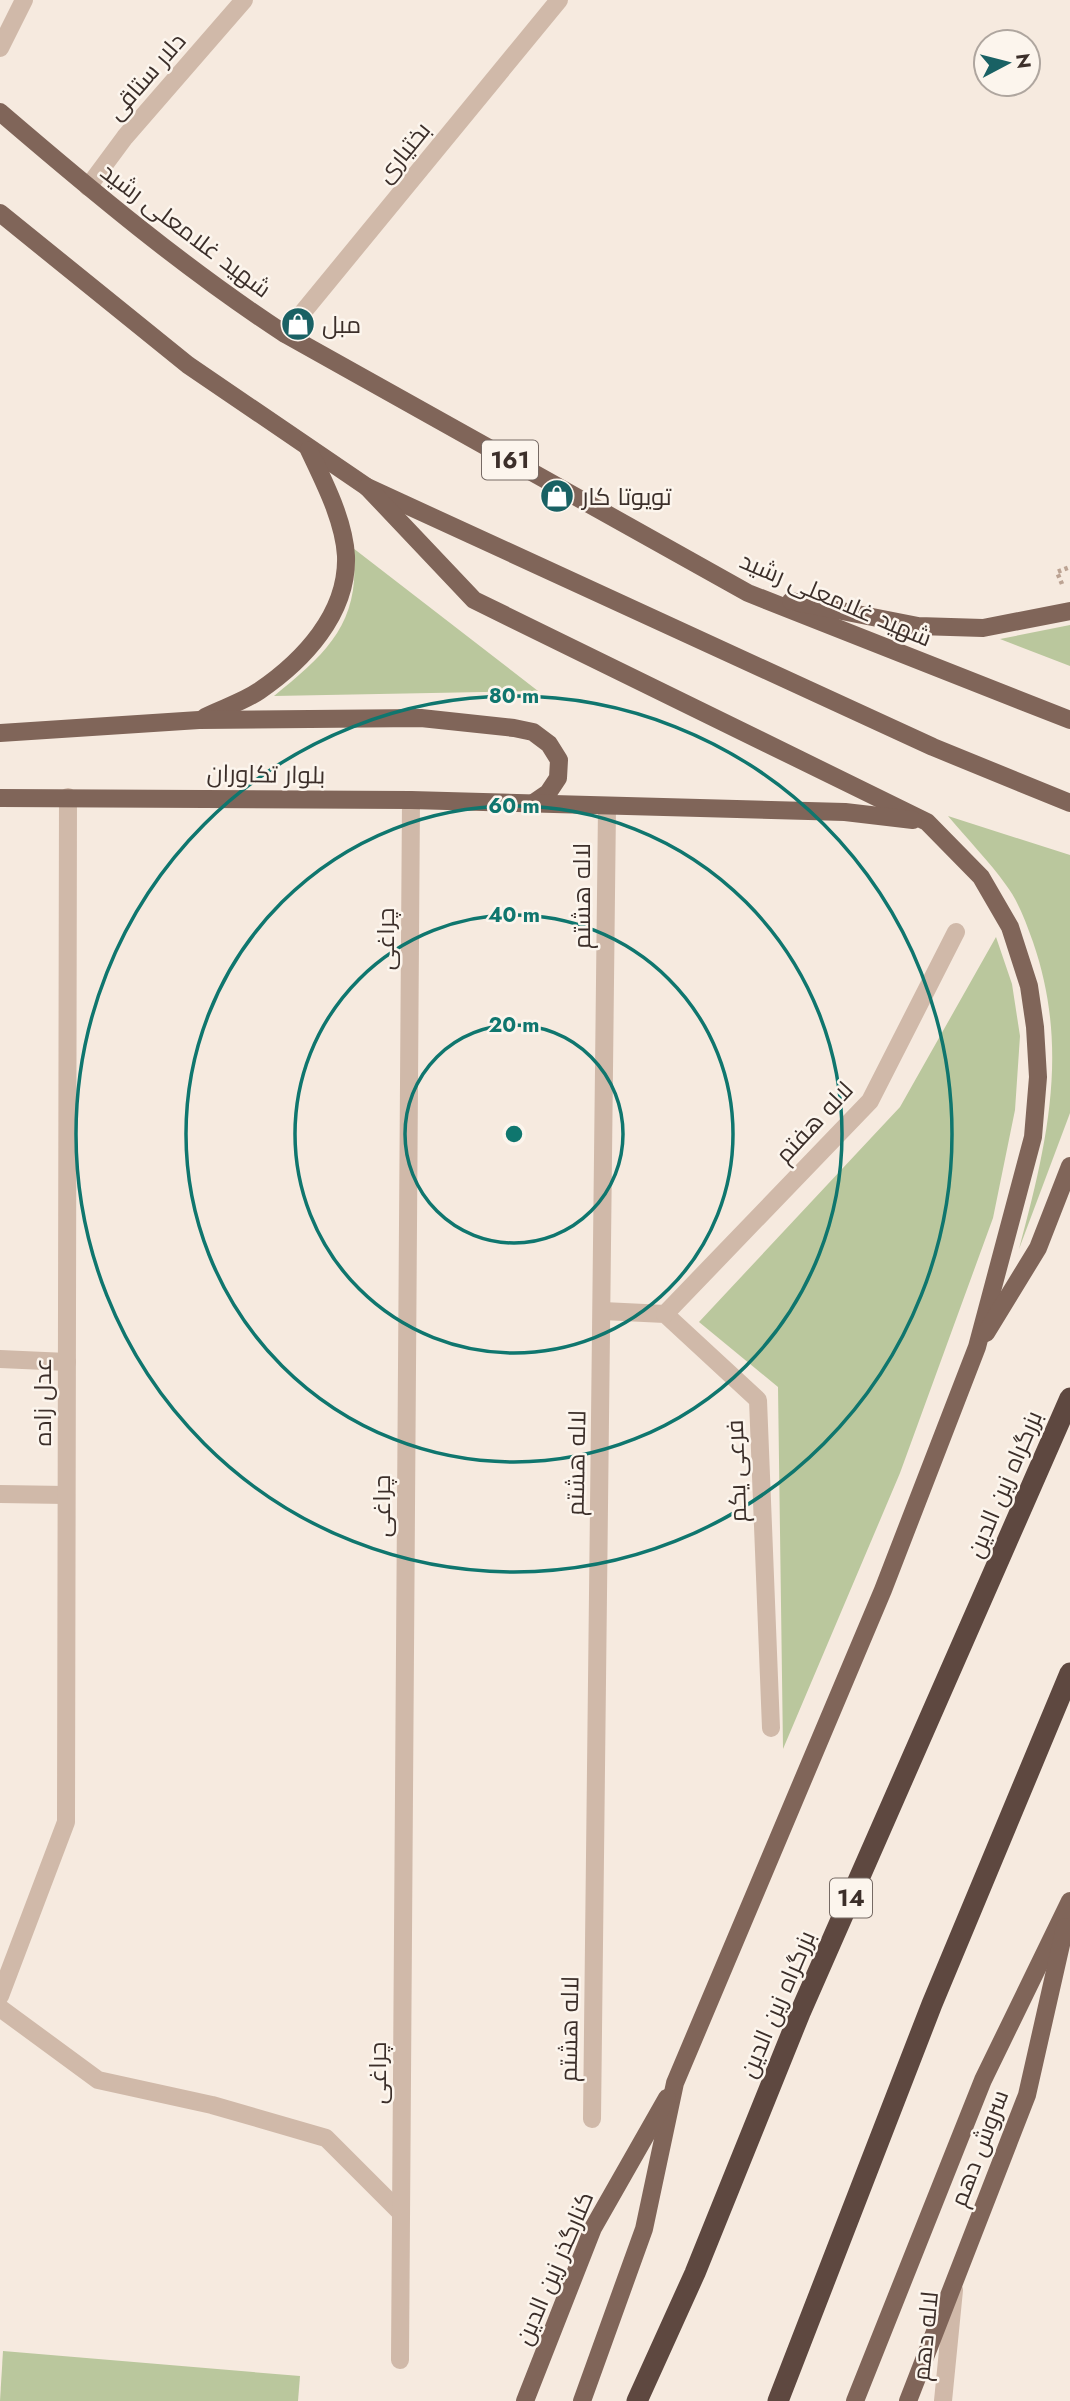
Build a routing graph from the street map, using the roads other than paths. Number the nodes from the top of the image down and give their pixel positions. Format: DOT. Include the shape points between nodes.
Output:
graph roads {
  1 [pos="24,0"];
  2 [pos="244,0"];
  3 [pos="559,0"];
  4 [pos="0,48"];
  5 [pos="0,112"];
  6 [pos="88,187"];
  7 [pos="0,213"];
  8 [pos="285,334"];
  9 [pos="309,450"];
  10 [pos="367,487"];
  11 [pos="748,593"];
  12 [pos="1070,611"];
  13 [pos="199,720"];
  14 [pos="1070,720"];
  15 [pos="0,733"];
  16 [pos="68,797"];
  17 [pos="0,798"];
  18 [pos="411,800"];
  19 [pos="1070,803"];
  20 [pos="532,804"];
  21 [pos="607,807"];
  22 [pos="927,822"];
  23 [pos="956,932"];
  24 [pos="1070,1166"];
  25 [pos="603,1311"];
  26 [pos="665,1314"];
  27 [pos="976,1348"];
  28 [pos="0,1359"];
  29 [pos="67,1362"];
  30 [pos="1070,1398"];
  31 [pos="0,1494"];
  32 [pos="66,1495"];
  33 [pos="1070,1673"];
  34 [pos="771,1728"];
  35 [pos="1070,1903"];
  36 [pos="0,1996"];
  37 [pos="0,2008"];
  38 [pos="675,2083"];
  39 [pos="592,2119"];
  40 [pos="401,2213"];
  41 [pos="955,2276"];
  42 [pos="400,2360"];
  43 [pos="525,2401"];
  44 [pos="582,2401"];
  45 [pos="637,2401"];
  46 [pos="778,2401"];
  47 [pos="855,2401"];
  48 [pos="908,2401"];
  49 [pos="943,2401"];
  1 -- 4 [label="street"];
  2 -- 6 [label="street, دلار ستاقی" via="125,137"];
  3 -- 8 [label="street, بختیاری"];
  5 -- 6 [label="main road, شهید غلامعلی رشید / 161"];
  6 -- 8 [label="main road, شهید غلامعلی رشید / 161" via="237,303"];
  7 -- 9 [label="main road" via="188,365"];
  8 -- 11 [label="main road, شهید غلامعلی رشید / 161"];
  9 -- 10 [label="main road"];
  9 -- 13 [label="main road" via="332,500 346,556 332,615 315,642 258,692"];
  10 -- 19 [label="main road" via="933,747"];
  10 -- 22 [label="main road" via="474,600"];
  11 -- 12 [label="main road" via="918,626 983,628"];
  11 -- 14 [label="main road, شهید غلامعلی رشید / 161"];
  13 -- 15 [label="main road"];
  13 -- 20 [label="main road" via="421,718 533,732 549,744 559,760 558,778 548,793"];
  16 -- 17 [label="main road, بلوار تکاوران"];
  16 -- 18 [label="main road, بلوار تکاوران"];
  16 -- 29 [label="street, عدل زاده"];
  18 -- 20 [label="main road, بلوار تکاوران"];
  18 -- 40 [label="street, چراغی"];
  20 -- 21 [label="main road, بلوار تکاوران"];
  21 -- 22 [label="main road, بلوار تکاوران" via="845,812"];
  21 -- 25 [label="street, لاله هشتم"];
  22 -- 27 [label="main road" via="981,877 1010,927 1029,986 1035,1027 1038,1077 1033,1137"];
  23 -- 26 [label="street, لاله هفتم" via="870,1101"];
  24 -- 27 [label="main road" via="1038,1248"];
  25 -- 26 [label="street"];
  25 -- 39 [label="street, لاله هشتم"];
  26 -- 34 [label="street, فرعی یکم" via="758,1400"];
  27 -- 38 [label="main road" via="883,1590"];
  28 -- 29 [label="street"];
  29 -- 32 [label="street, عدل زاده"];
  30 -- 45 [label="highway, بزرگراه زین الدین / 14" via="800,2012 695,2273"];
  31 -- 32 [label="street"];
  32 -- 36 [label="street, عدل زاده" via="66,1822"];
  33 -- 46 [label="highway" via="932,2004"];
  35 -- 41 [label="main road, سروش دهم" via="1027,2095"];
  35 -- 47 [label="main road" via="983,2080"];
  37 -- 40 [label="street" via="99,2080 212,2105 326,2138"];
  38 -- 43 [label="main road, کنارگذر زین الدین" via="593,2228"];
  38 -- 44 [label="main road" via="643,2229"];
  40 -- 42 [label="street, چراغی"];
  41 -- 48 [label="main road, سروش دهم"];
  41 -- 49 [label="street, لاله دهم"];
}
